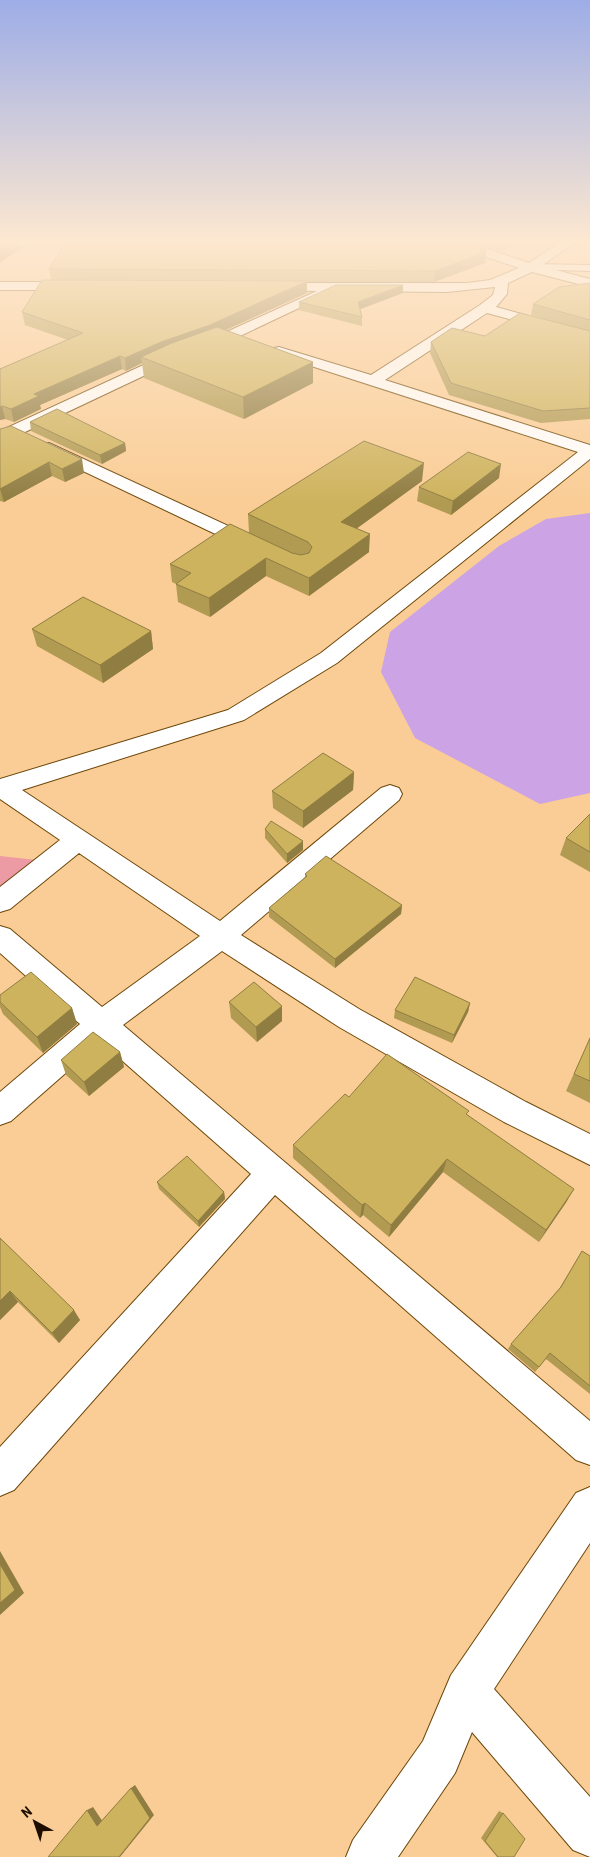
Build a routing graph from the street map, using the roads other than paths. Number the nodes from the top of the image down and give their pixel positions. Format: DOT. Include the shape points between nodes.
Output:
graph roads {
  1 [pos="244,330"];
  2 [pos="452,330"];
  3 [pos="563,330"];
  4 [pos="232,335"];
  5 [pos="590,337"];
  6 [pos="371,382"];
  7 [pos="5,431"];
  8 [pos="590,451"];
  9 [pos="273,554"];
  10 [pos="1,788"];
  11 [pos="390,794"];
  12 [pos="78,839"];
  13 [pos="0,902"];
  14 [pos="221,936"];
  15 [pos="0,937"];
  16 [pos="100,1025"];
  17 [pos="0,1110"];
  18 [pos="590,1150"];
  19 [pos="273,1173"];
  20 [pos="590,1446"];
  21 [pos="0,1476"];
  22 [pos="590,1507"];
  23 [pos="467,1691"];
  24 [pos="590,1833"];
  25 [pos="370,1857"];
  1 -- 4 [label="street"];
  2 -- 6 [label="street"];
  3 -- 5 [label="street"];
  4 -- 6 [label="street"];
  4 -- 7 [label="street" via="168,359"];
  6 -- 8 [label="street"];
  7 -- 9 [label="street"];
  8 -- 10 [label="street" via="329,658 236,715"];
  10 -- 12 [label="street"];
  11 -- 14 [label="street"];
  12 -- 13 [label="street"];
  12 -- 14 [label="street"];
  14 -- 16 [label="street"];
  14 -- 18 [label="street" via="349,1018 515,1112"];
  15 -- 16 [label="street"];
  16 -- 17 [label="street"];
  16 -- 19 [label="street"];
  19 -- 20 [label="street"];
  19 -- 21 [label="street"];
  22 -- 23 [label="street"];
  23 -- 24 [label="street"];
  23 -- 25 [label="street" via="439,1757"];
}
